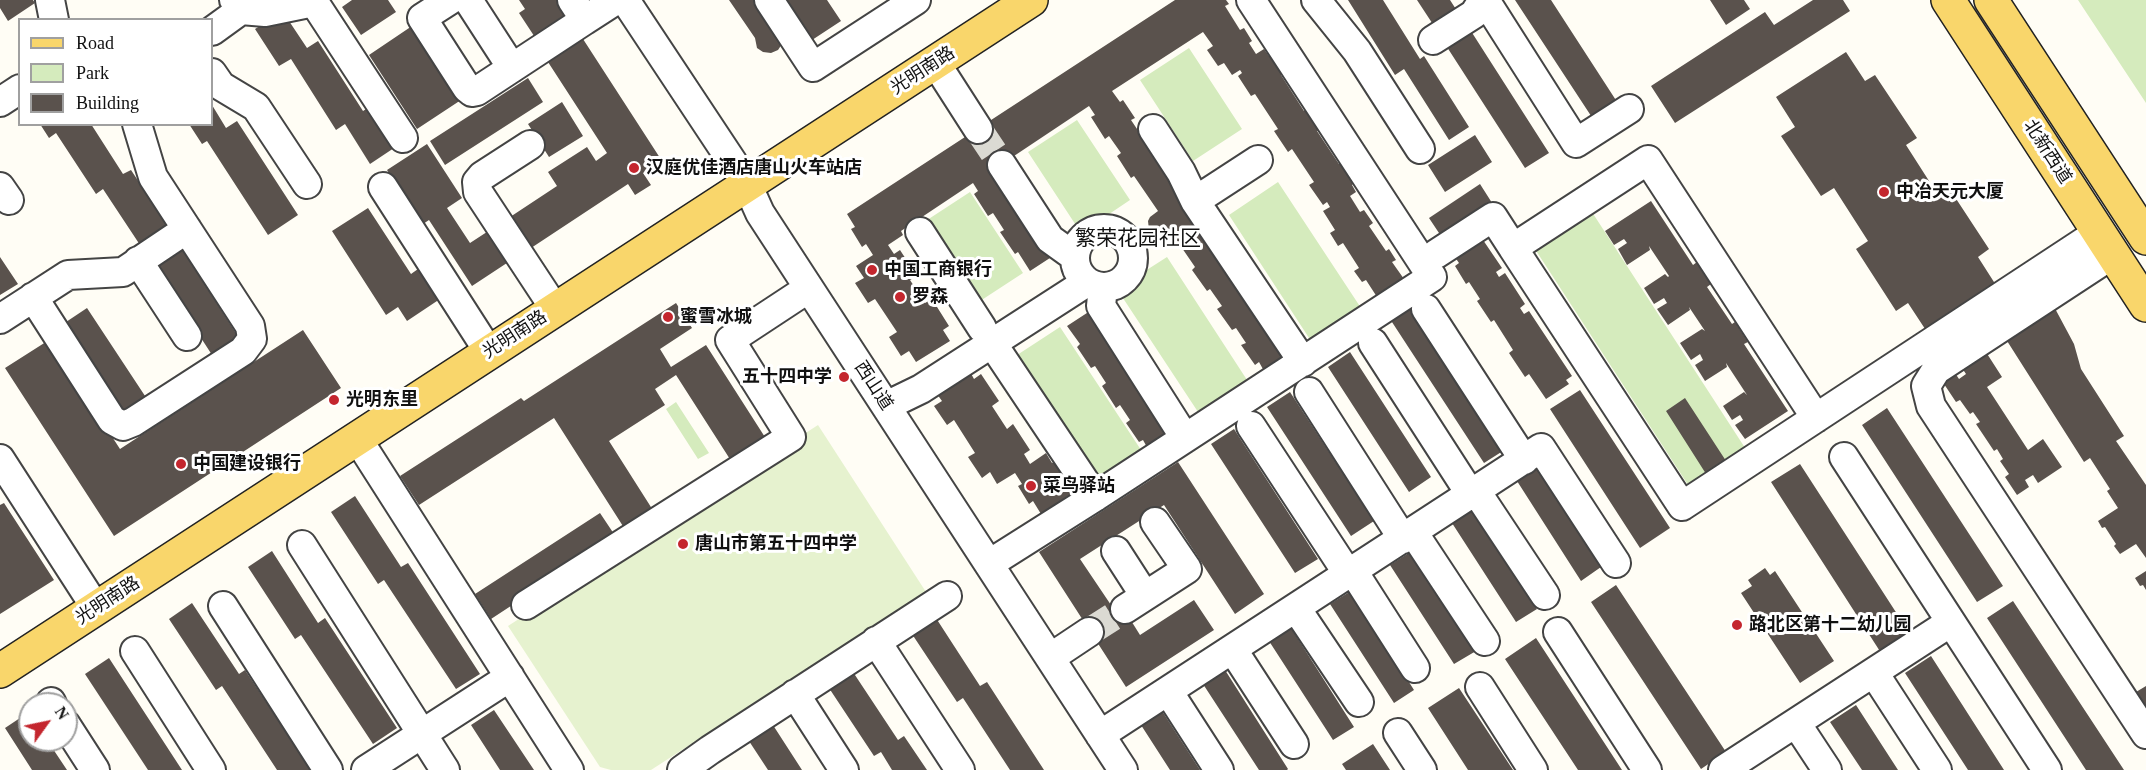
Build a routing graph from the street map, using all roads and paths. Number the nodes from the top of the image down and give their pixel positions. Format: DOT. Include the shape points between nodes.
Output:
graph roads {
  1 [pos="50,0"];
  2 [pos="450,0"];
  3 [pos="468,0"];
  4 [pos="616,0"];
  5 [pos="626,0"];
  6 [pos="770,0"];
  7 [pos="916,0"];
  8 [pos="1031,0"];
  9 [pos="1251,0"];
  10 [pos="1316,0"];
  11 [pos="1484,0"];
  12 [pos="1948,0"];
  13 [pos="1991,0"];
  14 [pos="237,5"];
  15 [pos="578,10"];
  16 [pos="54,18"];
  17 [pos="213,30"];
  18 [pos="1433,40"];
  19 [pos="935,62"];
  20 [pos="512,68"];
  21 [pos="213,74"];
  22 [pos="18,90"];
  23 [pos="0,102"];
  24 [pos="1629,109"];
  25 [pos="138,126"];
  26 [pos="978,129"];
  27 [pos="1153,129"];
  28 [pos="403,138"];
  29 [pos="530,145"];
  30 [pos="1420,149"];
  31 [pos="1258,160"];
  32 [pos="1002,165"];
  33 [pos="307,184"];
  34 [pos="747,184"];
  35 [pos="383,188"];
  36 [pos="1195,201"];
  37 [pos="187,229"];
  38 [pos="2144,230"];
  39 [pos="920,232"];
  40 [pos="2106,243"];
  41 [pos="1513,248"];
  42 [pos="1436,254"];
  43 [pos="138,261"];
  44 [pos="1085,273"];
  45 [pos="809,288"];
  46 [pos="33,297"];
  47 [pos="2146,304"];
  48 [pos="555,309"];
  49 [pos="1426,309"];
  50 [pos="0,319"];
  51 [pos="987,335"];
  52 [pos="187,336"];
  53 [pos="1373,343"];
  54 [pos="489,352"];
  55 [pos="1303,362"];
  56 [pos="1309,392"];
  57 [pos="886,406"];
  58 [pos="1816,418"];
  59 [pos="1251,426"];
  60 [pos="357,438"];
  61 [pos="1185,438"];
  62 [pos="1844,457"];
  63 [pos="0,459"];
  64 [pos="1524,460"];
  65 [pos="1474,493"];
  66 [pos="1095,497"];
  67 [pos="1155,522"];
  68 [pos="1408,536"];
  69 [pos="302,545"];
  70 [pos="1116,551"];
  71 [pos="1616,563"];
  72 [pos="989,564"];
  73 [pos="1351,573"];
  74 [pos="1545,595"];
  75 [pos="947,596"];
  76 [pos="526,605"];
  77 [pos="223,606"];
  78 [pos="96,608"];
  79 [pos="1296,608"];
  80 [pos="1951,622"];
  81 [pos="1089,632"];
  82 [pos="1558,632"];
  83 [pos="1485,641"];
  84 [pos="876,642"];
  85 [pos="1233,650"];
  86 [pos="135,651"];
  87 [pos="1050,658"];
  88 [pos="1415,668"];
  89 [pos="0,671"];
  90 [pos="1874,673"];
  91 [pos="510,677"];
  92 [pos="1480,687"];
  93 [pos="1168,692"];
  94 [pos="795,694"];
  95 [pos="1359,702"];
  96 [pos="1796,723"];
  97 [pos="1398,732"];
  98 [pos="422,734"];
  99 [pos="1100,735"];
  100 [pos="2146,735"];
  101 [pos="78,743"];
  102 [pos="1293,744"];
  103 [pos="716,760"];
  104 [pos="95,770"];
  105 [pos="211,770"];
  106 [pos="327,770"];
  107 [pos="366,770"];
  108 [pos="445,770"];
  109 [pos="569,770"];
  110 [pos="682,770"];
  111 [pos="844,770"];
  112 [pos="960,770"];
  113 [pos="1123,770"];
  114 [pos="1219,770"];
  115 [pos="1422,770"];
  116 [pos="1533,770"];
  117 [pos="1647,770"];
  118 [pos="1723,770"];
  119 [pos="1827,770"];
  120 [pos="1937,770"];
  121 [pos="2047,770"];
  1 -- 16 [label="street"];
  2 -- 20 [label="street" via="422,18 467,88 477,91"];
  3 -- 20 [label="street"];
  4 -- 15 [label="street"];
  5 -- 34 [label="street, 西山道"];
  6 -- 7 [label="street" via="813,67"];
  8 -- 19 [label="main road, 光明南路"];
  9 -- 55 [label="street" via="1432,277"];
  10 -- 30 [label="street" via="1357,51"];
  11 -- 18 [label="street" via="1474,14"];
  11 -- 24 [label="street" via="1576,143"];
  12 -- 40 [label="main road, 北新西道"];
  13 -- 38 [label="main road, 北新西道"];
  14 -- 17 [label="street"];
  14 -- 28 [label="street" via="265,12 314,2"];
  15 -- 20 [label="street"];
  19 -- 26 [label="street"];
  19 -- 34 [label="main road, 光明南路"];
  21 -- 33 [label="street" via="221,86 256,107"];
  22 -- 23 [label="street"];
  25 -- 37 [label="street" via="153,177"];
  27 -- 36 [label="street"];
  29 -- 48 [label="street" via="482,176 477,182 478,192"];
  31 -- 36 [label="street"];
  32 -- 44 [label="street" via="1050,239"];
  34 -- 45 [label="street, 西山道" via="760,213"];
  34 -- 48 [label="main road, 光明南路"];
  35 -- 54 [label="street"];
  36 -- 55 [label="street"];
  37 -- 43 [label="street"];
  37 -- 46 [label="street" via="250,326 252,339 243,351 133,422 123,426 112,420"];
  39 -- 51 [label="street"];
  40 -- 47 [label="main road, 北新西道"];
  40 -- 58 [label="street"];
  40 -- 100 [label="street" via="1936,370 1926,386 1931,406"];
  41 -- 42 [label="street" via="1493,217"];
  41 -- 58 [label="street" via="1648,160"];
  41 -- 58 [label="street" via="1682,506 1721,475"];
  43 -- 46 [label="street" via="123,272 68,275"];
  43 -- 52 [label="street"];
  44 -- 51 [label="street"];
  44 -- 61 [label="street" via="1101,306"];
  45 -- 57 [label="street, 西山道"];
  45 -- 76 [label="street" via="730,340 791,437"];
  46 -- 50 [label="street"];
  48 -- 54 [label="main road, 光明南路"];
  49 -- 64 [label="street"];
  51 -- 57 [label="street" via="921,389"];
  51 -- 66 [label="street"];
  53 -- 65 [label="street"];
  54 -- 60 [label="main road, 光明南路"];
  55 -- 61 [label="street"];
  56 -- 68 [label="street"];
  57 -- 72 [label="street, 西山道"];
  59 -- 73 [label="street"];
  60 -- 78 [label="main road, 光明南路"];
  60 -- 91 [label="street"];
  61 -- 66 [label="street"];
  62 -- 80 [label="street"];
  63 -- 78 [label="street"];
  64 -- 65 [label="street"];
  64 -- 71 [label="street" via="1541,448"];
  65 -- 68 [label="street"];
  65 -- 74 [label="street"];
  66 -- 72 [label="street"];
  67 -- 70 [label="street" via="1187,569 1135,602"];
  68 -- 73 [label="street"];
  68 -- 83 [label="street"];
  69 -- 98 [label="street"];
  72 -- 87 [label="street, 西山道"];
  73 -- 79 [label="street"];
  73 -- 88 [label="street"];
  75 -- 84 [label="street"];
  77 -- 106 [label="street"];
  78 -- 89 [label="main road, 光明南路"];
  79 -- 85 [label="street"];
  79 -- 95 [label="street"];
  80 -- 90 [label="street"];
  80 -- 121 [label="street"];
  81 -- 87 [label="street"];
  82 -- 117 [label="street"];
  84 -- 94 [label="street"];
  84 -- 112 [label="street"];
  85 -- 93 [label="street"];
  85 -- 102 [label="street"];
  86 -- 105 [label="street"];
  87 -- 99 [label="street, 西山道"];
  90 -- 96 [label="street"];
  90 -- 120 [label="street"];
  91 -- 98 [label="street"];
  91 -- 109 [label="street"];
  92 -- 116 [label="street"];
  93 -- 99 [label="street"];
  93 -- 114 [label="street"];
  94 -- 103 [label="street"];
  94 -- 111 [label="street"];
  96 -- 118 [label="street"];
  96 -- 119 [label="street"];
  97 -- 115 [label="street"];
  98 -- 107 [label="street"];
  98 -- 108 [label="street"];
  99 -- 113 [label="street, 西山道"];
  101 -- 104 [label="street"];
  103 -- 110 [label="street"];
}
